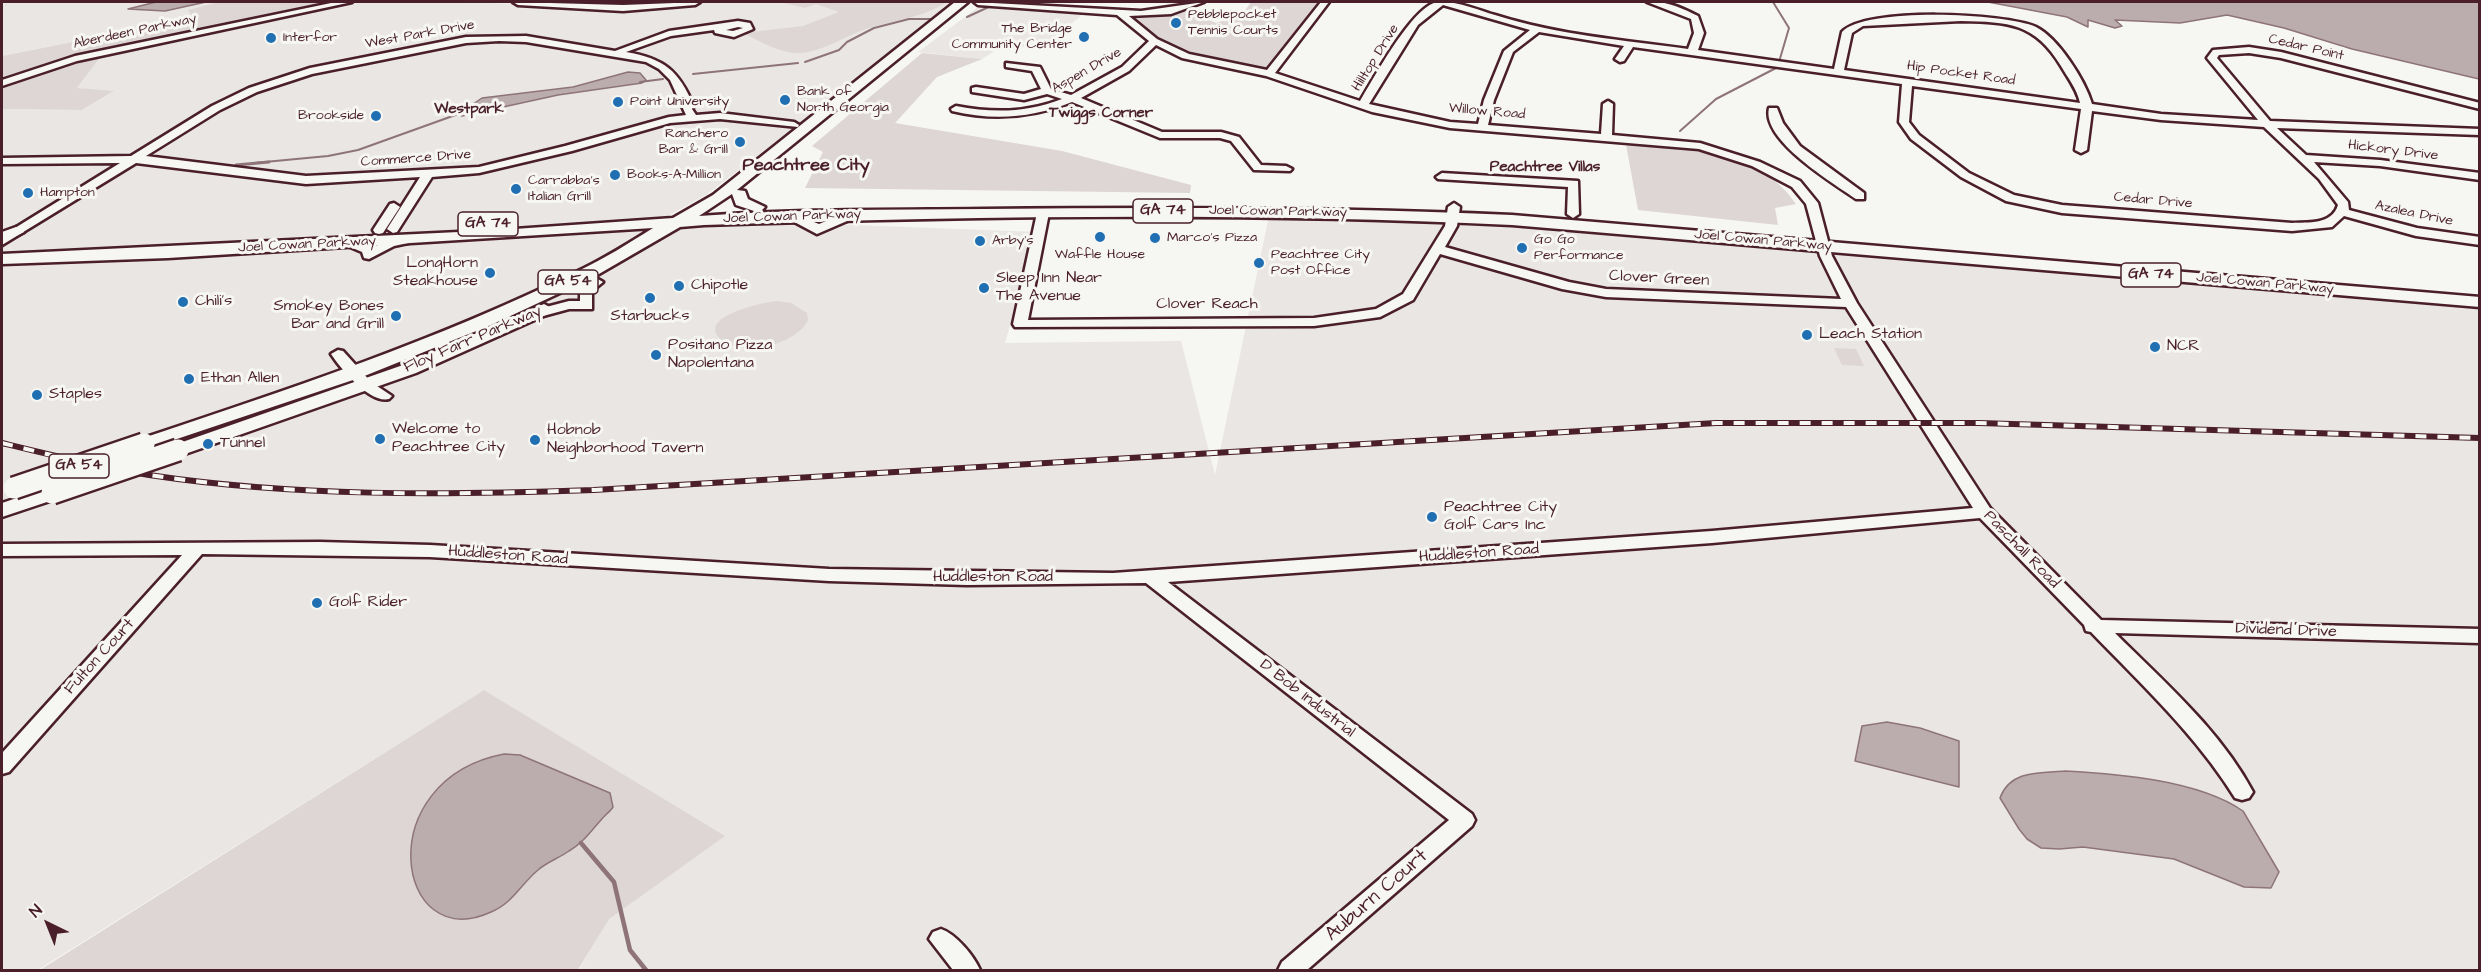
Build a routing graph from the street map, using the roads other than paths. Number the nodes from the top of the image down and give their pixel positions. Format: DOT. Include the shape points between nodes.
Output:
graph roads {
  1 [pos="295,2"];
  2 [pos="342,2"];
  3 [pos="518,2"];
  4 [pos="696,2"];
  5 [pos="962,2"];
  6 [pos="977,2"];
  7 [pos="1017,2"];
  8 [pos="1200,2"];
  9 [pos="1325,2"];
  10 [pos="1442,2"];
  11 [pos="1652,2"];
  12 [pos="1036,5"];
  13 [pos="1121,14"];
  14 [pos="722,27"];
  15 [pos="1536,29"];
  16 [pos="1154,41"];
  17 [pos="1630,44"];
  18 [pos="620,52"];
  19 [pos="1692,52"];
  20 [pos="1620,59"];
  21 [pos="1010,65"];
  22 [pos="2,72"];
  23 [pos="1838,72"];
  24 [pos="1269,74"];
  25 [pos="1908,82"];
  26 [pos="2,83"];
  27 [pos="976,90"];
  28 [pos="1047,91"];
  29 [pos="846,94"];
  30 [pos="1073,98"];
  31 [pos="1608,104"];
  32 [pos="1362,106"];
  33 [pos="2480,106"];
  34 [pos="2089,107"];
  35 [pos="956,109"];
  36 [pos="1773,110"];
  37 [pos="690,115"];
  38 [pos="827,124"];
  39 [pos="2267,124"];
  40 [pos="1482,128"];
  41 [pos="799,129"];
  42 [pos="1248,132"];
  43 [pos="2480,132"];
  44 [pos="1606,136"];
  45 [pos="1240,143"];
  46 [pos="2081,150"];
  47 [pos="2303,158"];
  48 [pos="2,160"];
  49 [pos="135,161"];
  50 [pos="1797,162"];
  51 [pos="774,167"];
  52 [pos="1286,169"];
  53 [pos="1768,169"];
  54 [pos="428,174"];
  55 [pos="413,176"];
  56 [pos="1442,177"];
  57 [pos="2480,177"];
  58 [pos="410,192"];
  59 [pos="740,194"];
  60 [pos="1860,196"];
  61 [pos="719,204"];
  62 [pos="757,207"];
  63 [pos="2342,212"];
  64 [pos="1573,214"];
  65 [pos="701,215"];
  66 [pos="1454,216"];
  67 [pos="1043,217"];
  68 [pos="675,218"];
  69 [pos="600,228"];
  70 [pos="392,233"];
  71 [pos="6,237"];
  72 [pos="1822,241"];
  73 [pos="2480,241"];
  74 [pos="633,247"];
  75 [pos="1437,249"];
  76 [pos="4,256"];
  77 [pos="2480,292"];
  78 [pos="2480,302"];
  79 [pos="1850,303"];
  80 [pos="338,354"];
  81 [pos="360,379"];
  82 [pos="384,396"];
  83 [pos="8,490"];
  84 [pos="2,510"];
  85 [pos="1984,512"];
  86 [pos="199,547"];
  87 [pos="2,550"];
  88 [pos="1151,578"];
  89 [pos="2093,626"];
  90 [pos="2480,636"];
  91 [pos="2,766"];
  92 [pos="2242,792"];
  93 [pos="1464,820"];
  94 [pos="941,939"];
  95 [pos="968,970"];
  96 [pos="1290,970"];
  1 -- 22 [label="street, Aberdeen Parkway" via="65,52"];
  2 -- 26 [label="street, Aberdeen Parkway" via="75,59"];
  3 -- 4 [label="street" via="623,8"];
  5 -- 29 [label="main road"];
  6 -- 12 [label="street"];
  6 -- 38 [label="main road, Floy Farr Parkway / GA 54"];
  7 -- 12 [label="street"];
  8 -- 13 [label="street" via="1167,12"];
  9 -- 24 [label="street"];
  10 -- 15 [label="street, Hip Pocket Road"];
  10 -- 32 [label="street, Hilltop Drive" via="1414,23"];
  11 -- 19 [label="street" via="1680,9 1695,18 1699,33"];
  12 -- 13 [label="street"];
  13 -- 16 [label="street, Willow Road"];
  14 -- 18 [label="street" via="657,37"];
  15 -- 17 [label="street, Hip Pocket Road"];
  15 -- 40 [label="street" via="1509,51"];
  16 -- 24 [label="street, Willow Road" via="1194,59"];
  16 -- 30 [label="street, Aspen Drive" via="1126,68"];
  17 -- 19 [label="street, Hip Pocket Road"];
  17 -- 20 [label="street"];
  18 -- 37 [label="street, West Park Drive" via="664,66 683,91"];
  18 -- 49 [label="street, West Park Drive" via="526,39 466,40 301,74 230,100"];
  19 -- 23 [label="street, Hip Pocket Road"];
  21 -- 28 [label="street" via="1036,69"];
  23 -- 25 [label="street, Hip Pocket Road"];
  23 -- 34 [label="street" via="1847,32 1854,26 1990,20 2027,28 2046,38"];
  24 -- 32 [label="street, Willow Road"];
  25 -- 34 [label="street, Hip Pocket Road"];
  25 -- 63 [label="street, Cedar Drive" via="1904,122 1915,137 1974,181 2010,198 2062,209 2285,227 2328,224"];
  27 -- 28 [label="street" via="1024,97"];
  28 -- 30 [label="street"];
  29 -- 38 [label="main road" via="850,96 819,124"];
  29 -- 41 [label="main road, Floy Farr Parkway"];
  30 -- 35 [label="street, Aspen Drive" via="1053,108 1022,114 989,115"];
  30 -- 45 [label="street" via="1160,135 1190,142"];
  31 -- 44 [label="street"];
  32 -- 40 [label="street, Willow Road" via="1420,120"];
  33 -- 39 [label="street, Cedar Point" via="2281,55 2249,50 2216,52 2212,58"];
  34 -- 39 [label="street, Hip Pocket Road" via="2194,121"];
  34 -- 46 [label="street"];
  36 -- 50 [label="street"];
  37 -- 41 [label="street, Commerce Drive"];
  37 -- 54 [label="street, Commerce Drive" via="508,164"];
  38 -- 51 [label="main road, Floy Farr Parkway / GA 54"];
  39 -- 43 [label="street, Hip Pocket Road"];
  39 -- 47 [label="street"];
  40 -- 44 [label="street, Willow Road"];
  41 -- 51 [label="main road" via="810,133 774,162"];
  41 -- 61 [label="main road, Floy Farr Parkway / GA 54"];
  42 -- 45 [label="street"];
  44 -- 53 [label="street, Willow Road" via="1700,146"];
  45 -- 52 [label="street" via="1258,168"];
  47 -- 57 [label="street, Hickory Drive" via="2380,163"];
  47 -- 63 [label="street" via="2338,194"];
  48 -- 49 [label="street, Commerce Drive"];
  49 -- 55 [label="street, Commerce Drive" via="171,168 186,165 309,180"];
  49 -- 71 [label="street, West Park Drive"];
  49 -- 76 [label="street, West Park Drive"];
  50 -- 53 [label="street"];
  50 -- 60 [label="street"];
  51 -- 59 [label="main road, Floy Farr Parkway / GA 54"];
  53 -- 72 [label="street, Willow Road" via="1796,184 1807,196"];
  54 -- 55 [label="street, Commerce Drive"];
  54 -- 58 [label="street"];
  55 -- 58 [label="street"];
  56 -- 64 [label="street" via="1574,184"];
  58 -- 70 [label="street"];
  59 -- 61 [label="main road, Floy Farr Parkway / GA 54"];
  59 -- 62 [label="main road" via="741,202"];
  61 -- 62 [label="main road, Joel Cowan Parkway / GA 74"];
  61 -- 65 [label="main road, Floy Farr Parkway / GA 54"];
  61 -- 68 [label="main road"];
  62 -- 66 [label="main road, Joel Cowan Parkway / GA 74" via="1196,201"];
  63 -- 73 [label="street, Azalea Drive" via="2416,232"];
  64 -- 66 [label="main road, Joel Cowan Parkway / GA 74"];
  64 -- 72 [label="main road, Joel Cowan Parkway / GA 74"];
  65 -- 67 [label="main road, Joel Cowan Parkway / GA 74"];
  65 -- 68 [label="main road, Joel Cowan Parkway / GA 74"];
  65 -- 81 [label="main road, Floy Farr Parkway / GA 54" via="596,282 532,315 473,343"];
  66 -- 67 [label="main road, Joel Cowan Parkway / GA 74" via="1195,211"];
  66 -- 72 [label="main road, Joel Cowan Parkway / GA 74"];
  66 -- 75 [label="street, Clover Reach"];
  67 -- 75 [label="street, Clover Reach" via="1020,324 1359,318 1391,309 1408,297"];
  68 -- 69 [label="main road, Joel Cowan Parkway / GA 74"];
  68 -- 70 [label="main road, Joel Cowan Parkway / GA 74"];
  68 -- 74 [label="main road, Floy Farr Parkway / GA 54"];
  69 -- 70 [label="main road, Joel Cowan Parkway / GA 74"];
  69 -- 74 [label="main road" via="630,234 635,237"];
  70 -- 76 [label="main road, Joel Cowan Parkway / GA 74"];
  70 -- 76 [label="main road, Joel Cowan Parkway / GA 74" via="347,243"];
  72 -- 77 [label="main road, Joel Cowan Parkway / GA 74"];
  72 -- 78 [label="main road, Joel Cowan Parkway / GA 74"];
  72 -- 79 [label="street, Paschall Road"];
  74 -- 81 [label="main road, Floy Farr Parkway / GA 54" via="516,307"];
  75 -- 79 [label="street, Clover Green" via="1567,286 1606,293"];
  79 -- 85 [label="street, Paschall Road"];
  80 -- 81 [label="street"];
  81 -- 82 [label="street"];
  81 -- 83 [label="main road, Floy Farr Parkway / GA 54, bridge"];
  81 -- 84 [label="main road, Floy Farr Parkway / GA 54, bridge" via="178,450"];
  85 -- 88 [label="street, Huddleston Road" via="1712,537"];
  85 -- 89 [label="street, Paschall Road"];
  86 -- 87 [label="street, Huddleston Road"];
  86 -- 88 [label="street, Huddleston Road" via="430,551 884,577"];
  86 -- 91 [label="street, Fulton Court"];
  88 -- 93 [label="street, D Bob Industrial"];
  89 -- 90 [label="street, Dividend Drive"];
  89 -- 92 [label="street, Paschall Road" via="2187,718 2221,758"];
  93 -- 96 [label="street, Auburn Court"];
  94 -- 95 [label="street"];
}
